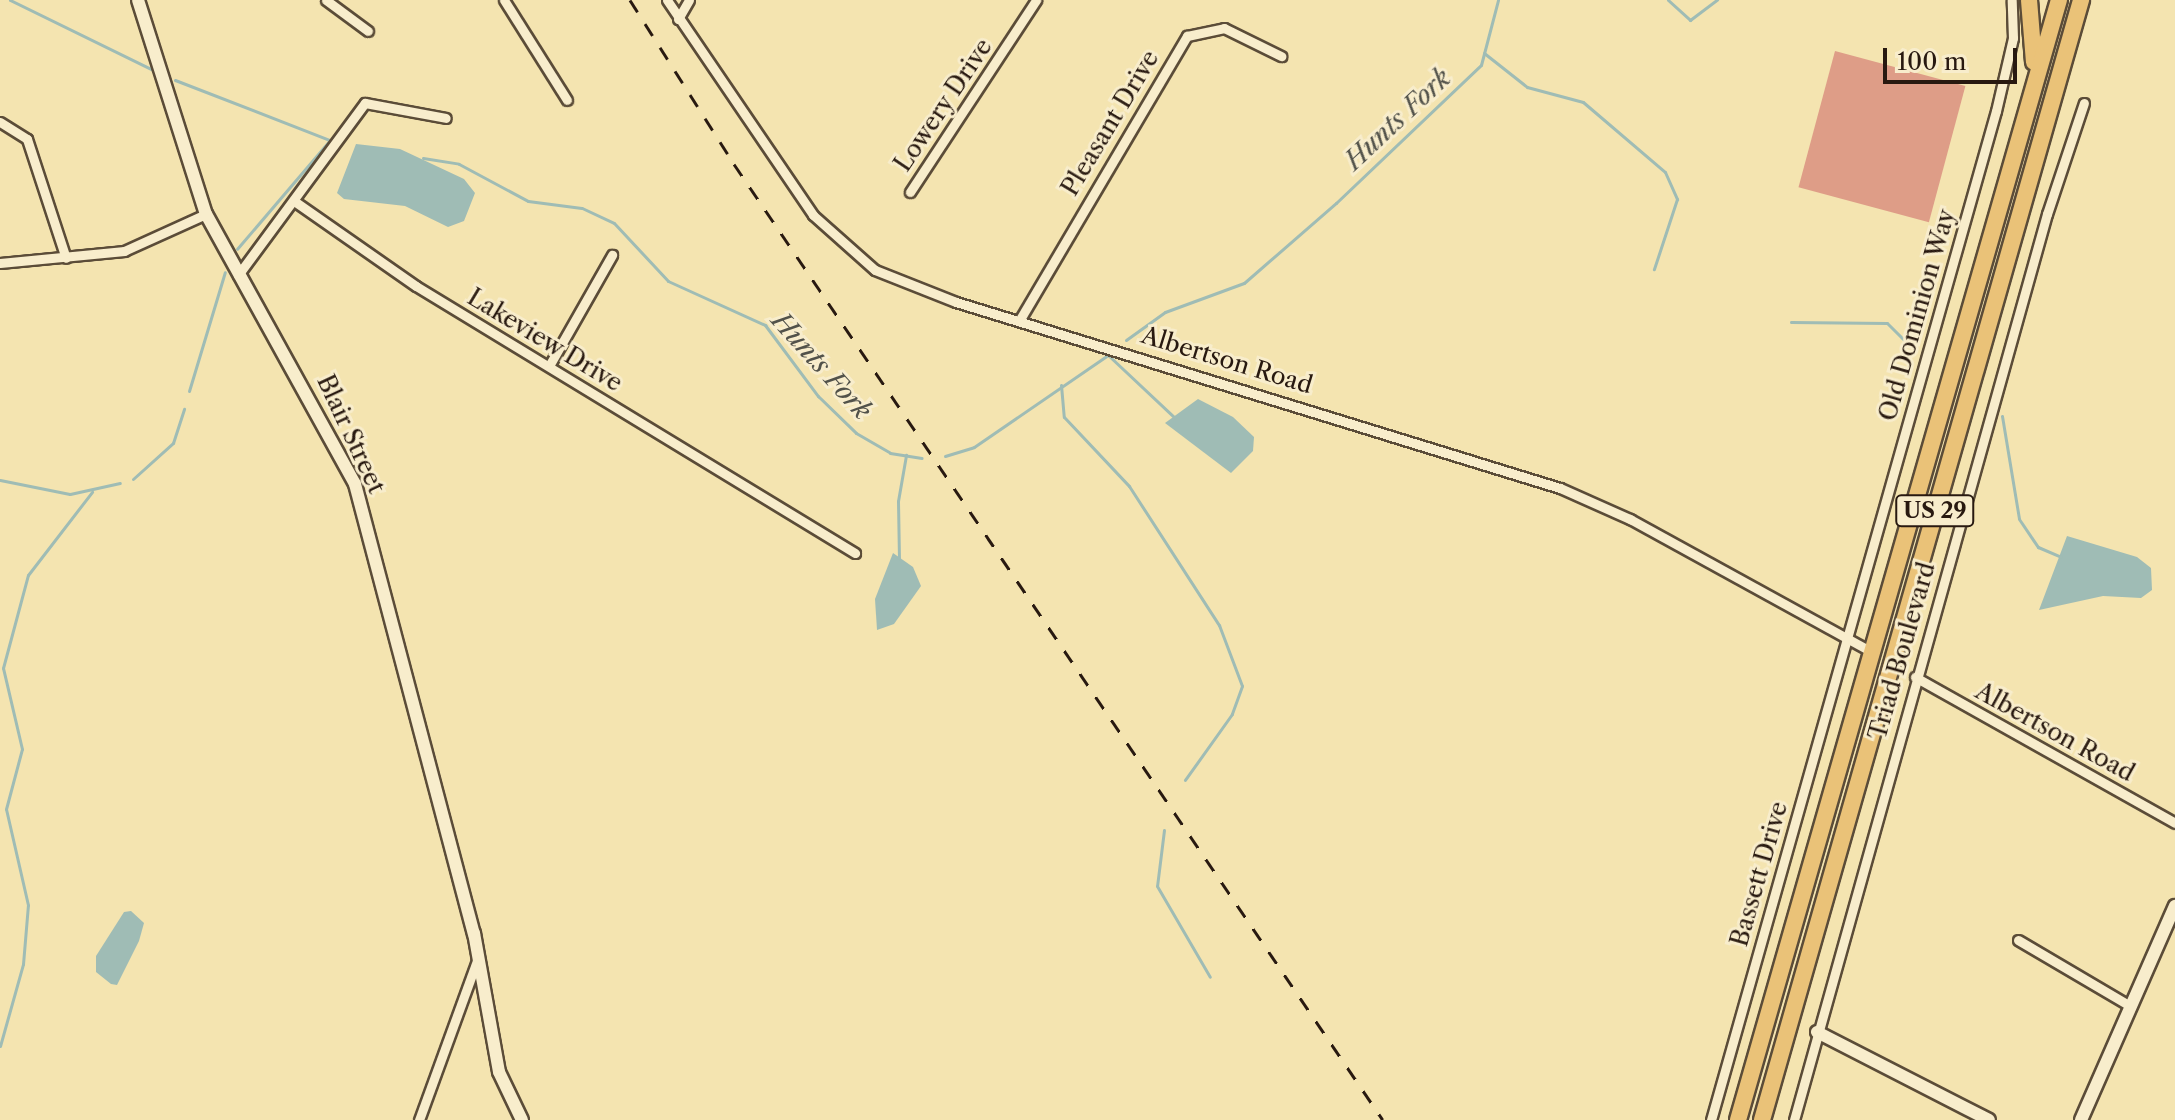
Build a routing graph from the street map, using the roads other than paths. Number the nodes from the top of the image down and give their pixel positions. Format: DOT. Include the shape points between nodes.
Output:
graph roads {
  1 [pos="138,0"];
  2 [pos="326,0"];
  3 [pos="504,0"];
  4 [pos="667,0"];
  5 [pos="689,0"];
  6 [pos="1036,0"];
  7 [pos="2012,0"];
  8 [pos="2029,0"];
  9 [pos="2059,0"];
  10 [pos="2081,0"];
  11 [pos="2092,0"];
  12 [pos="678,19"];
  13 [pos="368,31"];
  14 [pos="1281,56"];
  15 [pos="2064,60"];
  16 [pos="567,100"];
  17 [pos="2084,103"];
  18 [pos="446,118"];
  19 [pos="0,122"];
  20 [pos="2011,163"];
  21 [pos="910,192"];
  22 [pos="297,203"];
  23 [pos="206,214"];
  24 [pos="612,255"];
  25 [pos="66,258"];
  26 [pos="0,263"];
  27 [pos="238,275"];
  28 [pos="1019,321"];
  29 [pos="549,366"];
  30 [pos="855,553"];
  31 [pos="1846,639"];
  32 [pos="1870,651"];
  33 [pos="1915,677"];
  34 [pos="2175,823"];
  35 [pos="2175,906"];
  36 [pos="2018,940"];
  37 [pos="479,955"];
  38 [pos="2130,1006"];
  39 [pos="1817,1032"];
  40 [pos="419,1120"];
  41 [pos="522,1120"];
  42 [pos="1711,1120"];
  43 [pos="1738,1120"];
  44 [pos="1762,1120"];
  45 [pos="1794,1120"];
  46 [pos="1989,1120"];
  47 [pos="2081,1120"];
  1 -- 23 [label="street, Blair Street"];
  2 -- 13 [label="street"];
  3 -- 16 [label="street"];
  4 -- 12 [label="street, Albertson Road"];
  5 -- 12 [label="street"];
  6 -- 21 [label="street, Lowery Drive"];
  7 -- 31 [label="street, Old Dominion Way" via="2007,70"];
  8 -- 20 [label="highway" via="2035,58"];
  9 -- 20 [label="highway, US 29"];
  10 -- 15 [label="highway, US 29"];
  11 -- 15 [label="highway"];
  12 -- 28 [label="street, Albertson Road" via="772,160 842,246 906,285"];
  14 -- 28 [label="street, Pleasant Drive" via="1224,28 1187,36"];
  15 -- 44 [label="highway, US 29"];
  17 -- 33 [label="street, Triad Boulevard"];
  18 -- 22 [label="street" via="365,103"];
  19 -- 25 [label="street" via="27,139"];
  20 -- 32 [label="highway, US 29"];
  22 -- 27 [label="street"];
  22 -- 29 [label="street, Lakeview Drive" via="416,286"];
  23 -- 25 [label="street" via="141,246"];
  23 -- 27 [label="street, Blair Street"];
  24 -- 29 [label="street"];
  25 -- 26 [label="street"];
  27 -- 37 [label="street, Blair Street" via="355,484"];
  28 -- 31 [label="street, Albertson Road" via="1560,488 1630,519"];
  29 -- 30 [label="street, Lakeview Drive"];
  31 -- 32 [label="street, Albertson Road"];
  31 -- 42 [label="street, Bassett Drive"];
  32 -- 43 [label="highway, US 29"];
  33 -- 34 [label="street, Albertson Road"];
  33 -- 39 [label="street, Triad Boulevard"];
  35 -- 38 [label="street"];
  36 -- 38 [label="street"];
  37 -- 40 [label="street"];
  37 -- 41 [label="street, Blair Street" via="499,1072"];
  38 -- 47 [label="street"];
  39 -- 45 [label="street, Triad Boulevard"];
  39 -- 46 [label="street"];
}
